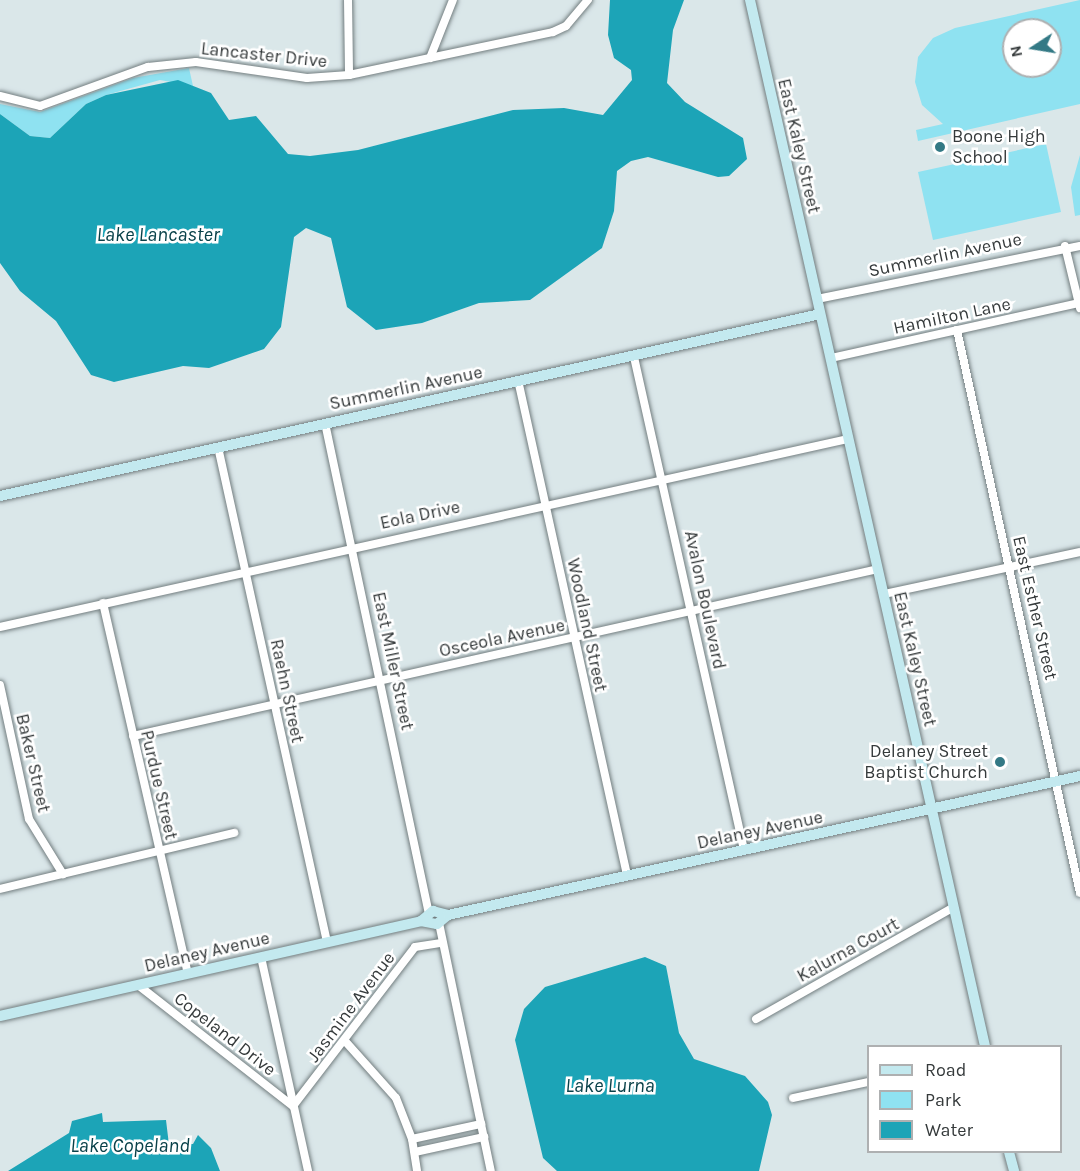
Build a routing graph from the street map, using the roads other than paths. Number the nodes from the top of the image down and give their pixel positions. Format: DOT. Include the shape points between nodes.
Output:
graph roads {
  1 [pos="348,0"];
  2 [pos="453,0"];
  3 [pos="588,0"];
  4 [pos="750,0"];
  5 [pos="430,58"];
  6 [pos="349,75"];
  7 [pos="0,96"];
  8 [pos="1065,246"];
  9 [pos="1080,246"];
  10 [pos="817,300"];
  11 [pos="1079,306"];
  12 [pos="820,314"];
  13 [pos="957,330"];
  14 [pos="634,357"];
  15 [pos="831,358"];
  16 [pos="518,380"];
  17 [pos="325,423"];
  18 [pos="848,439"];
  19 [pos="218,447"];
  20 [pos="663,481"];
  21 [pos="0,495"];
  22 [pos="545,503"];
  23 [pos="352,545"];
  24 [pos="1080,552"];
  25 [pos="1011,566"];
  26 [pos="244,569"];
  27 [pos="878,569"];
  28 [pos="884,594"];
  29 [pos="103,603"];
  30 [pos="693,611"];
  31 [pos="0,627"];
  32 [pos="574,637"];
  33 [pos="381,680"];
  34 [pos="0,685"];
  35 [pos="276,704"];
  36 [pos="133,736"];
  37 [pos="1080,776"];
  38 [pos="1057,781"];
  39 [pos="932,809"];
  40 [pos="234,833"];
  41 [pos="744,850"];
  42 [pos="159,851"];
  43 [pos="63,874"];
  44 [pos="627,876"];
  45 [pos="0,889"];
  46 [pos="1080,893"];
  47 [pos="954,907"];
  48 [pos="434,918"];
  49 [pos="327,942"];
  50 [pos="440,943"];
  51 [pos="261,957"];
  52 [pos="188,973"];
  53 [pos="138,985"];
  54 [pos="0,1016"];
  55 [pos="756,1019"];
  56 [pos="345,1041"];
  57 [pos="985,1045"];
  58 [pos="867,1082"];
  59 [pos="793,1098"];
  60 [pos="294,1106"];
  61 [pos="481,1124"];
  62 [pos="484,1137"];
  63 [pos="412,1139"];
  64 [pos="415,1152"];
  65 [pos="1009,1153"];
  66 [pos="308,1171"];
  67 [pos="417,1171"];
  68 [pos="491,1171"];
  69 [pos="1014,1171"];
  1 -- 6 [label="street"];
  2 -- 5 [label="street"];
  3 -- 5 [label="street, Lancaster Drive" via="566,26 553,32"];
  4 -- 10 [label="street, East Kaley Street"];
  5 -- 6 [label="street, Lancaster Drive"];
  6 -- 7 [label="street, Lancaster Drive" via="307,78 196,62 148,67 40,106"];
  8 -- 9 [label="street, Summerlin Avenue"];
  8 -- 10 [label="street, Summerlin Avenue"];
  8 -- 11 [label="street"];
  10 -- 12 [label="street, East Kaley Street"];
  11 -- 13 [label="street, Hamilton Lane"];
  12 -- 14 [label="street, Summerlin Avenue"];
  12 -- 15 [label="street, East Kaley Street"];
  13 -- 15 [label="street, Hamilton Lane"];
  13 -- 25 [label="street, East Esther Street"];
  14 -- 16 [label="street, Summerlin Avenue"];
  14 -- 20 [label="street, Avalon Boulevard"];
  15 -- 18 [label="street, East Kaley Street"];
  16 -- 17 [label="street, Summerlin Avenue"];
  16 -- 22 [label="street, Woodland Street"];
  17 -- 19 [label="street, Summerlin Avenue"];
  17 -- 23 [label="street, East Miller Street"];
  18 -- 20 [label="street, Eola Drive"];
  18 -- 27 [label="street, East Kaley Street"];
  19 -- 21 [label="street, Summerlin Avenue"];
  19 -- 26 [label="street, Raehn Street"];
  20 -- 22 [label="street, Eola Drive"];
  20 -- 30 [label="street, Avalon Boulevard"];
  22 -- 23 [label="street, Eola Drive"];
  22 -- 32 [label="street, Woodland Street"];
  23 -- 26 [label="street, Eola Drive"];
  23 -- 33 [label="street, East Miller Street"];
  24 -- 25 [label="street"];
  25 -- 28 [label="street"];
  25 -- 38 [label="street, East Esther Street"];
  26 -- 29 [label="street, Eola Drive"];
  26 -- 35 [label="street, Raehn Street"];
  27 -- 28 [label="street, East Kaley Street"];
  27 -- 30 [label="street, Osceola Avenue"];
  28 -- 39 [label="street, East Kaley Street"];
  29 -- 31 [label="street, Eola Drive"];
  29 -- 36 [label="street, Purdue Street"];
  30 -- 32 [label="street, Osceola Avenue"];
  30 -- 41 [label="street, Avalon Boulevard"];
  32 -- 33 [label="street, Osceola Avenue"];
  32 -- 44 [label="street, Woodland Street"];
  33 -- 35 [label="street, Osceola Avenue"];
  33 -- 48 [label="street, East Miller Street"];
  34 -- 43 [label="street, Baker Street" via="29,819"];
  35 -- 36 [label="street, Osceola Avenue"];
  35 -- 49 [label="street, Raehn Street"];
  36 -- 42 [label="street, Purdue Street"];
  37 -- 38 [label="street, Delaney Avenue"];
  38 -- 39 [label="street, Delaney Avenue"];
  38 -- 46 [label="street, East Esther Street"];
  39 -- 41 [label="street, Delaney Avenue"];
  39 -- 47 [label="street, East Kaley Street"];
  40 -- 42 [label="street"];
  41 -- 44 [label="street, Delaney Avenue"];
  42 -- 43 [label="street"];
  42 -- 52 [label="street, Purdue Street"];
  43 -- 45 [label="street"];
  44 -- 48 [label="street, Delaney Avenue"];
  47 -- 55 [label="street, Kalurna Court"];
  47 -- 57 [label="street, East Kaley Street"];
  48 -- 49 [label="street, Delaney Avenue"];
  48 -- 50 [label="street, East Miller Street"];
  49 -- 51 [label="street, Delaney Avenue"];
  50 -- 56 [label="street, Jasmine Avenue" via="415,947"];
  50 -- 61 [label="street"];
  51 -- 52 [label="street, Delaney Avenue"];
  51 -- 60 [label="street"];
  52 -- 53 [label="street, Delaney Avenue"];
  53 -- 54 [label="street, Delaney Avenue"];
  53 -- 60 [label="street, Copeland Drive"];
  56 -- 60 [label="street, Jasmine Avenue"];
  56 -- 63 [label="street" via="379,1073"];
  58 -- 59 [label="street"];
  60 -- 66 [label="street"];
  61 -- 62 [label="street"];
  61 -- 63 [label="street"];
  62 -- 64 [label="street"];
  62 -- 68 [label="street"];
  63 -- 64 [label="street"];
  64 -- 67 [label="street"];
  65 -- 69 [label="street"];
}
